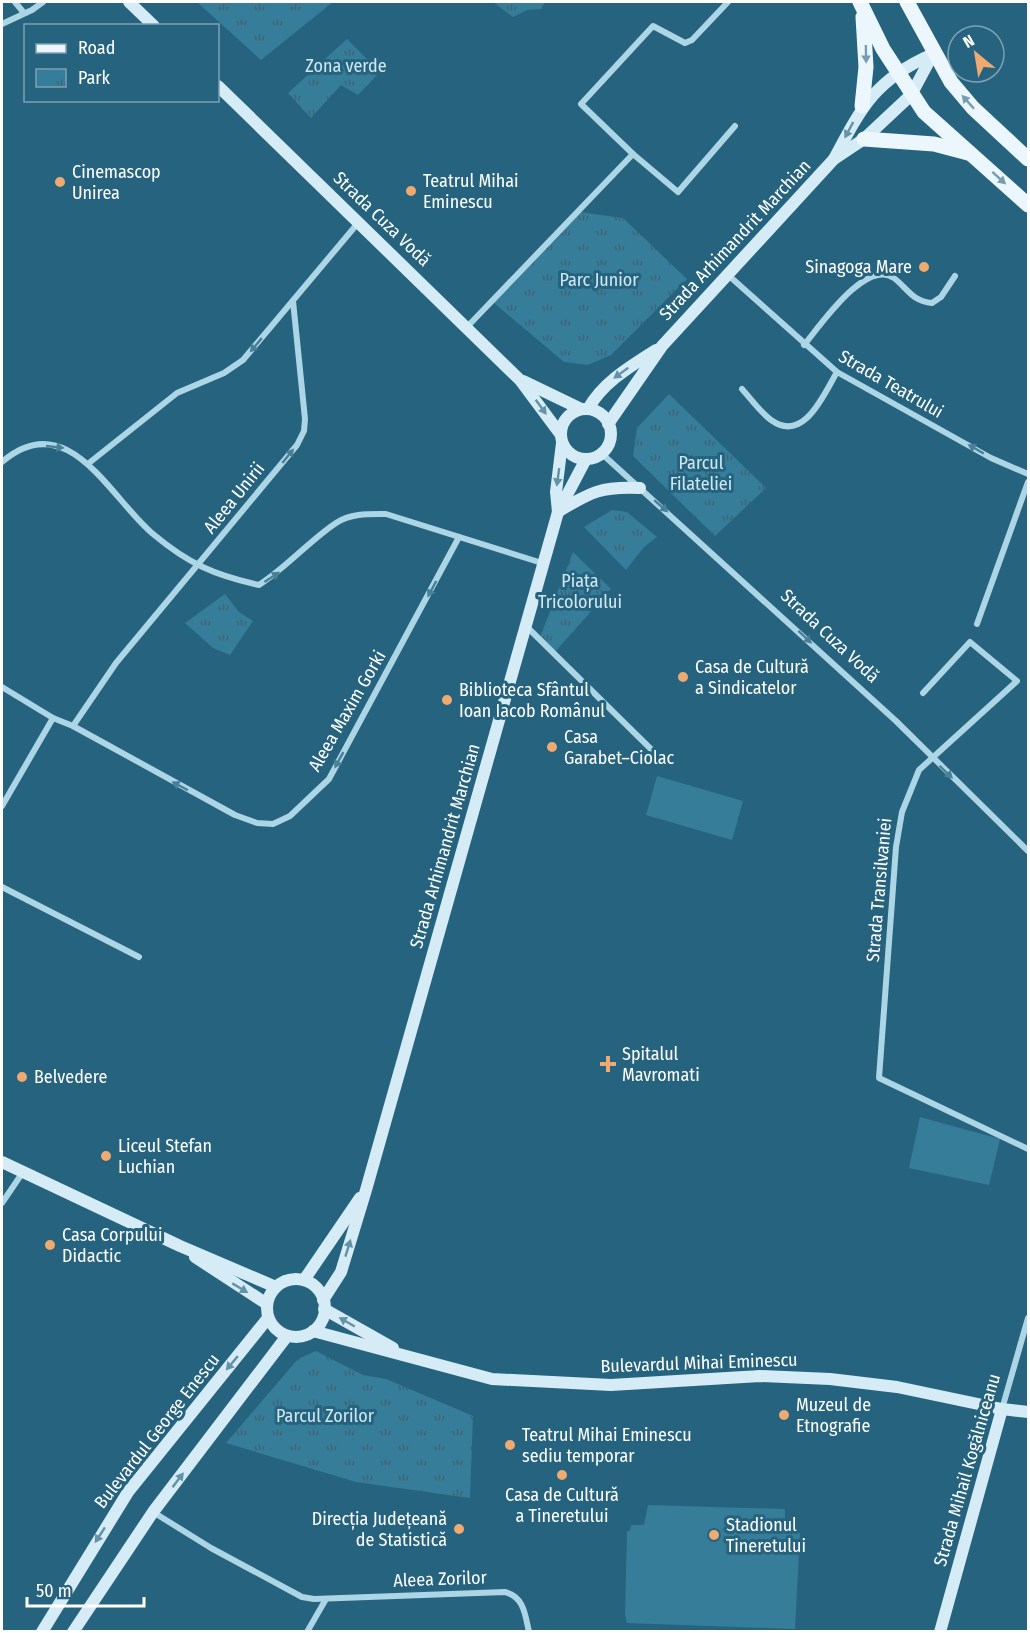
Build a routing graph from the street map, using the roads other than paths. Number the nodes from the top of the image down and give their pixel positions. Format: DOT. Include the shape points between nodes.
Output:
graph roads {
  1 [pos="15,2"];
  2 [pos="43,2"];
  3 [pos="129,2"];
  4 [pos="728,2"];
  5 [pos="860,2"];
  6 [pos="907,2"];
  7 [pos="24,14"];
  8 [pos="2,24"];
  9 [pos="152,24"];
  10 [pos="933,54"];
  11 [pos="898,74"];
  12 [pos="219,87"];
  13 [pos="911,95"];
  14 [pos="862,106"];
  15 [pos="735,126"];
  16 [pos="864,139"];
  17 [pos="633,154"];
  18 [pos="972,155"];
  19 [pos="834,159"];
  20 [pos="1029,159"];
  21 [pos="1029,205"];
  22 [pos="360,222"];
  23 [pos="727,274"];
  24 [pos="955,276"];
  25 [pos="293,301"];
  26 [pos="467,327"];
  27 [pos="804,345"];
  28 [pos="662,346"];
  29 [pos="837,372"];
  30 [pos="520,380"];
  31 [pos="742,389"];
  32 [pos="585,409"];
  33 [pos="609,424"];
  34 [pos="562,439"];
  35 [pos="601,453"];
  36 [pos="586,459"];
  37 [pos="2,462"];
  38 [pos="89,463"];
  39 [pos="1029,474"];
  40 [pos="1029,482"];
  41 [pos="640,488"];
  42 [pos="558,512"];
  43 [pos="459,537"];
  44 [pos="542,563"];
  45 [pos="198,567"];
  46 [pos="525,624"];
  47 [pos="977,624"];
  48 [pos="2,687"];
  49 [pos="923,693"];
  50 [pos="53,718"];
  51 [pos="73,726"];
  52 [pos="932,758"];
  53 [pos="664,762"];
  54 [pos="2,806"];
  55 [pos="1029,851"];
  56 [pos="2,887"];
  57 [pos="139,957"];
  58 [pos="1029,1149"];
  59 [pos="2,1162"];
  60 [pos="23,1172"];
  61 [pos="366,1190"];
  62 [pos="2,1203"];
  63 [pos="180,1246"];
  64 [pos="304,1280"];
  65 [pos="276,1287"];
  66 [pos="267,1304"];
  67 [pos="324,1305"];
  68 [pos="1029,1317"];
  69 [pos="268,1318"];
  70 [pos="313,1331"];
  71 [pos="287,1336"];
  72 [pos="406,1356"];
  73 [pos="1002,1409"];
  74 [pos="1029,1412"];
  75 [pos="153,1512"];
  76 [pos="326,1599"];
  77 [pos="42,1632"];
  78 [pos="74,1632"];
  79 [pos="307,1632"];
  80 [pos="529,1632"];
  81 [pos="940,1632"];
  1 -- 7 [label="street"];
  2 -- 7 [label="street"];
  3 -- 9 [label="main road"];
  4 -- 17 [label="street" via="685,43 652,26 581,104"];
  5 -- 11 [label="main road"];
  5 -- 14 [label="main road, one-way" via="866,30"];
  6 -- 10 [label="main road"];
  7 -- 8 [label="street"];
  10 -- 11 [label="main road, Strada Arhimandrit Marchian"];
  10 -- 13 [label="main road, Strada Arhimandrit Marchian"];
  20 -- 10 [label="main road, one-way" via="973,108"];
  11 -- 13 [label="main road"];
  11 -- 14 [label="main road, Strada Arhimandrit Marchian"];
  12 -- 22 [label="main road, Strada Cuza Vodă"];
  13 -- 16 [label="main road, Strada Arhimandrit Marchian"];
  13 -- 18 [label="main road" via="924,112"];
  14 -- 19 [label="main road, Strada Arhimandrit Marchian, one-way"];
  15 -- 17 [label="street" via="678,192"];
  16 -- 18 [label="main road" via="934,144"];
  16 -- 19 [label="main road, Strada Arhimandrit Marchian"];
  17 -- 26 [label="street"];
  18 -- 21 [label="main road, one-way"];
  19 -- 23 [label="main road, Strada Arhimandrit Marchian"];
  22 -- 25 [label="street"];
  22 -- 26 [label="main road, Strada Cuza Vodă"];
  23 -- 27 [label="street, Strada Teatrului"];
  23 -- 28 [label="main road, Strada Arhimandrit Marchian"];
  24 -- 27 [label="street" via="932,303 914,299 885,274 864,279"];
  25 -- 38 [label="street, one-way" via="243,360 224,373 177,393"];
  45 -- 25 [label="street, Aleea Unirii, one-way" via="297,445 304,431"];
  26 -- 30 [label="main road, Strada Cuza Vodă"];
  27 -- 29 [label="street, Strada Teatrului"];
  28 -- 32 [label="main road, Strada Arhimandrit Marchian, one-way" via="617,375"];
  28 -- 33 [label="main road, Strada Arhimandrit Marchian"];
  29 -- 31 [label="street" via="816,409 798,425 772,421"];
  39 -- 29 [label="street, Strada Teatrului, one-way" via="991,458"];
  30 -- 32 [label="main road, Strada Cuza Vodă"];
  30 -- 34 [label="main road, Strada Cuza Vodă, one-way"];
  32 -- 33 [label="main road" via="601,414"];
  32 -- 34 [label="main road" via="564,421"];
  33 -- 35 [label="main road" via="610,440"];
  34 -- 36 [label="main road" via="572,454"];
  34 -- 42 [label="main road, Strada Arhimandrit Marchian, one-way" via="556,492"];
  35 -- 36 [label="main road"];
  35 -- 41 [label="street, Strada Cuza Vodă"];
  36 -- 42 [label="main road, Strada Arhimandrit Marchian"];
  37 -- 38 [label="street, one-way" via="12,453 37,445 65,447"];
  38 -- 45 [label="street" via="153,534"];
  40 -- 47 [label="street"];
  41 -- 42 [label="main road" via="611,487"];
  41 -- 52 [label="street, Strada Cuza Vodă, one-way"];
  42 -- 44 [label="main road, Strada Arhimandrit Marchian"];
  43 -- 44 [label="street"];
  45 -- 43 [label="street, one-way" via="260,585 338,522 362,514 386,514"];
  43 -- 51 [label="street, Aleea Maxim Gorki, one-way" via="328,779 290,816 273,824 235,815"];
  44 -- 46 [label="main road, Strada Arhimandrit Marchian"];
  45 -- 51 [label="street, Aleea Unirii" via="116,663"];
  46 -- 53 [label="street"];
  46 -- 61 [label="main road, Strada Arhimandrit Marchian"];
  48 -- 50 [label="street, Aleea Maxim Gorki"];
  49 -- 52 [label="street, Strada Transilvaniei" via="970,642 1017,681"];
  50 -- 51 [label="street, Aleea Maxim Gorki"];
  50 -- 54 [label="street"];
  52 -- 55 [label="street, Strada Cuza Vodă, one-way"];
  52 -- 58 [label="street, Strada Transilvaniei" via="912,784 896,848 879,1078"];
  56 -- 57 [label="street"];
  59 -- 60 [label="main road"];
  60 -- 62 [label="street"];
  60 -- 63 [label="main road"];
  61 -- 64 [label="main road, Strada Arhimandrit Marchian"];
  67 -- 61 [label="main road, Strada Arhimandrit Marchian, one-way" via="340,1272"];
  63 -- 65 [label="main road"];
  63 -- 66 [label="main road, one-way"];
  64 -- 65 [label="main road" via="288,1280"];
  64 -- 67 [label="main road" via="319,1291"];
  65 -- 66 [label="main road"];
  66 -- 69 [label="main road"];
  67 -- 70 [label="main road" via="323,1317"];
  72 -- 67 [label="main road, Bulevardul Mihai Eminescu, one-way"];
  68 -- 73 [label="street, Strada Mihail Kogălniceanu"];
  69 -- 71 [label="main road"];
  69 -- 77 [label="main road, Bulevardul George Enescu, one-way" via="128,1492"];
  70 -- 71 [label="main road"];
  70 -- 72 [label="main road, Bulevardul Mihai Eminescu"];
  75 -- 71 [label="main road, one-way"];
  72 -- 73 [label="main road, Bulevardul Mihai Eminescu" via="492,1379 611,1385 760,1376 830,1379 897,1387"];
  73 -- 74 [label="main road, Bulevardul Mihai Eminescu"];
  73 -- 81 [label="main road, Strada Mihail Kogălniceanu"];
  75 -- 76 [label="street, Aleea Zorilor" via="302,1597"];
  75 -- 78 [label="main road"];
  76 -- 79 [label="street"];
  76 -- 80 [label="street, Aleea Zorilor" via="505,1592 514,1594 524,1607"];
}
